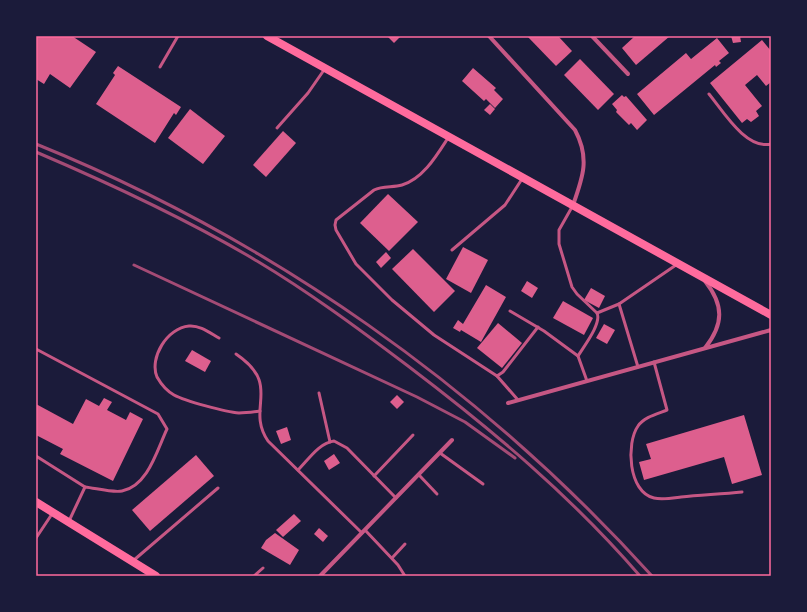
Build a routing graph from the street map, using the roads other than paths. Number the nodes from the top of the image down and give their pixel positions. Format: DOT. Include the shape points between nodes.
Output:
graph roads {
  1 [pos="178,36"];
  2 [pos="267,36"];
  3 [pos="489,36"];
  4 [pos="592,36"];
  5 [pos="600,36"];
  6 [pos="596,40"];
  7 [pos="160,67"];
  8 [pos="326,68"];
  9 [pos="628,74"];
  10 [pos="709,94"];
  11 [pos="277,128"];
  12 [pos="448,138"];
  13 [pos="771,144"];
  14 [pos="523,178"];
  15 [pos="573,205"];
  16 [pos="452,250"];
  17 [pos="678,264"];
  18 [pos="704,279"];
  19 [pos="619,304"];
  20 [pos="510,311"];
  21 [pos="597,313"];
  22 [pos="771,315"];
  23 [pos="538,327"];
  24 [pos="771,330"];
  25 [pos="219,338"];
  26 [pos="704,348"];
  27 [pos="36,349"];
  28 [pos="236,354"];
  29 [pos="578,356"];
  30 [pos="654,362"];
  31 [pos="638,367"];
  32 [pos="496,376"];
  33 [pos="587,381"];
  34 [pos="319,393"];
  35 [pos="518,400"];
  36 [pos="508,403"];
  37 [pos="260,411"];
  38 [pos="413,435"];
  39 [pos="452,440"];
  40 [pos="330,442"];
  41 [pos="440,453"];
  42 [pos="36,456"];
  43 [pos="298,470"];
  44 [pos="419,475"];
  45 [pos="374,476"];
  46 [pos="483,484"];
  47 [pos="85,487"];
  48 [pos="218,488"];
  49 [pos="742,492"];
  50 [pos="437,494"];
  51 [pos="396,498"];
  52 [pos="36,502"];
  53 [pos="53,512"];
  54 [pos="68,522"];
  55 [pos="364,532"];
  56 [pos="36,538"];
  57 [pos="405,544"];
  58 [pos="392,558"];
  59 [pos="133,562"];
  60 [pos="263,568"];
  61 [pos="156,576"];
  62 [pos="254,576"];
  63 [pos="320,576"];
  64 [pos="404,576"];
  1 -- 7 [label="lane"];
  2 -- 8 [label="main road"];
  3 -- 15 [label="street" via="575,130 579,138 584,167"];
  4 -- 6 [label="street"];
  5 -- 6 [label="street"];
  6 -- 9 [label="street"];
  8 -- 11 [label="lane"];
  8 -- 12 [label="main road"];
  10 -- 13 [label="lane" via="750,142 762,146"];
  12 -- 14 [label="main road"];
  12 -- 32 [label="lane" via="432,162 412,180 401,186 374,190 336,220 335,227 356,264 392,300 434,335"];
  14 -- 15 [label="main road"];
  14 -- 16 [label="lane" via="505,205"];
  15 -- 17 [label="main road"];
  15 -- 21 [label="lane" via="559,230 559,244 572,287"];
  17 -- 18 [label="main road"];
  17 -- 19 [label="lane"];
  18 -- 22 [label="main road"];
  18 -- 26 [label="street" via="718,302 720,316 712,339"];
  19 -- 21 [label="lane"];
  19 -- 31 [label="lane"];
  20 -- 23 [label="lane"];
  21 -- 29 [label="lane" via="597,324"];
  23 -- 29 [label="lane"];
  23 -- 32 [label="lane" via="503,372"];
  24 -- 26 [label="street"];
  25 -- 37 [label="lane" via="195,327 182,328 174,332 159,351 155,366 158,378 175,396 193,402 237,413"];
  26 -- 30 [label="street"];
  27 -- 47 [label="lane" via="158,414 167,429 143,479 121,492"];
  28 -- 37 [label="lane" via="249,364 260,381"];
  29 -- 33 [label="lane"];
  30 -- 31 [label="street"];
  30 -- 49 [label="lane" via="667,410 645,419 634,432 631,467 638,486 646,495 661,498"];
  31 -- 33 [label="street"];
  32 -- 35 [label="lane"];
  33 -- 35 [label="street"];
  34 -- 40 [label="lane"];
  35 -- 36 [label="street"];
  37 -- 43 [label="lane" via="265,437"];
  38 -- 45 [label="lane"];
  39 -- 41 [label="street"];
  40 -- 43 [label="lane" via="320,447"];
  40 -- 45 [label="lane" via="343,445"];
  41 -- 44 [label="street"];
  41 -- 46 [label="lane"];
  42 -- 47 [label="lane"];
  43 -- 55 [label="lane"];
  44 -- 50 [label="lane"];
  44 -- 51 [label="street"];
  45 -- 51 [label="lane"];
  47 -- 54 [label="lane"];
  48 -- 59 [label="lane"];
  51 -- 55 [label="street"];
  52 -- 53 [label="main road"];
  53 -- 54 [label="main road"];
  53 -- 56 [label="lane"];
  54 -- 59 [label="main road"];
  55 -- 58 [label="lane"];
  55 -- 63 [label="street"];
  57 -- 58 [label="lane"];
  58 -- 64 [label="lane" via="402,569"];
  59 -- 61 [label="main road"];
  60 -- 62 [label="lane"];
}
